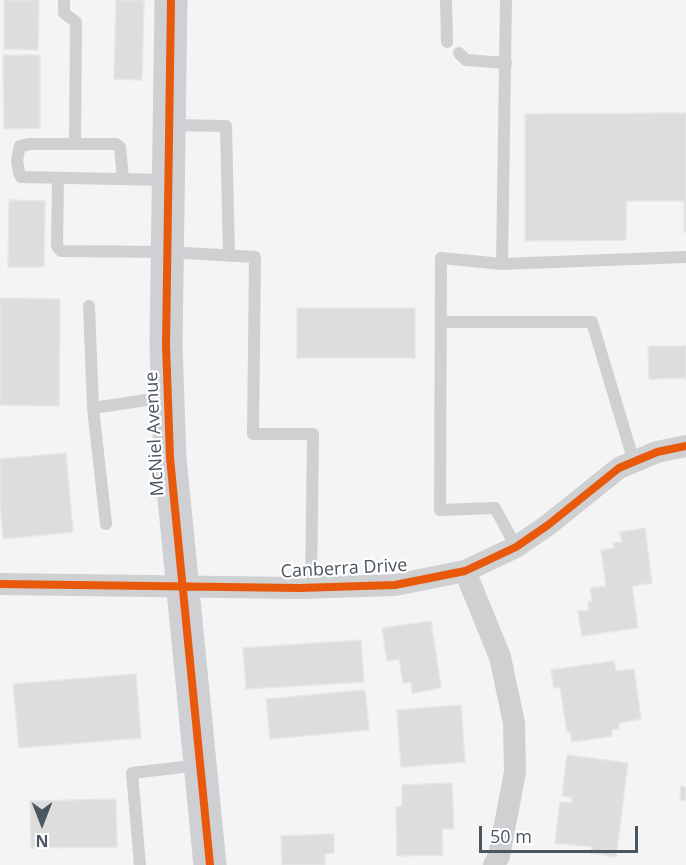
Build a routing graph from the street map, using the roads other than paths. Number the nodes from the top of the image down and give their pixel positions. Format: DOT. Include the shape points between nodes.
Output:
graph roads {
  1 [pos="64,0"];
  2 [pos="171,0"];
  3 [pos="446,0"];
  4 [pos="506,0"];
  5 [pos="447,42"];
  6 [pos="459,53"];
  7 [pos="506,63"];
  8 [pos="169,124"];
  9 [pos="75,144"];
  10 [pos="58,178"];
  11 [pos="123,179"];
  12 [pos="168,180"];
  13 [pos="167,252"];
  14 [pos="229,256"];
  15 [pos="686,257"];
  16 [pos="502,264"];
  17 [pos="89,306"];
  18 [pos="441,322"];
  19 [pos="167,397"];
  20 [pos="93,408"];
  21 [pos="686,446"];
  22 [pos="634,462"];
  23 [pos="106,524"];
  24 [pos="516,547"];
  25 [pos="465,571"];
  26 [pos="0,584"];
  27 [pos="181,585"];
  28 [pos="310,588"];
  29 [pos="202,765"];
  30 [pos="140,865"];
  31 [pos="210,865"];
  32 [pos="494,865"];
  1 -- 9 [label="lane" via="64,13 76,22"];
  2 -- 8 [label="street, McNiel Avenue"];
  3 -- 5 [label="lane"];
  4 -- 7 [label="lane"];
  6 -- 7 [label="lane" via="466,60"];
  7 -- 16 [label="lane"];
  8 -- 12 [label="street, McNiel Avenue"];
  8 -- 14 [label="lane" via="226,126"];
  9 -- 10 [label="lane" via="20,146 17,160 21,177"];
  9 -- 11 [label="lane" via="116,144 120,147"];
  10 -- 11 [label="lane"];
  10 -- 13 [label="lane" via="57,246 61,251"];
  11 -- 12 [label="lane"];
  12 -- 13 [label="street, McNiel Avenue"];
  13 -- 14 [label="lane"];
  13 -- 19 [label="street, McNiel Avenue"];
  14 -- 28 [label="lane" via="255,257 253,434 313,434"];
  15 -- 16 [label="lane"];
  16 -- 18 [label="lane" via="441,258"];
  17 -- 20 [label="lane"];
  18 -- 22 [label="lane" via="592,322"];
  18 -- 24 [label="lane" via="440,510 495,508"];
  19 -- 20 [label="lane"];
  19 -- 27 [label="street, McNiel Avenue"];
  20 -- 23 [label="lane"];
  21 -- 22 [label="street, Canberra Drive"];
  22 -- 24 [label="street, Canberra Drive" via="619,468"];
  24 -- 25 [label="street, Canberra Drive"];
  25 -- 28 [label="street, Canberra Drive" via="395,585"];
  25 -- 32 [label="street" via="500,657 514,723 515,772"];
  26 -- 27 [label="street, Canberra Drive"];
  27 -- 28 [label="street, Canberra Drive"];
  27 -- 29 [label="street, McNiel Avenue"];
  29 -- 30 [label="lane" via="132,773"];
  29 -- 31 [label="street, McNiel Avenue"];
}
